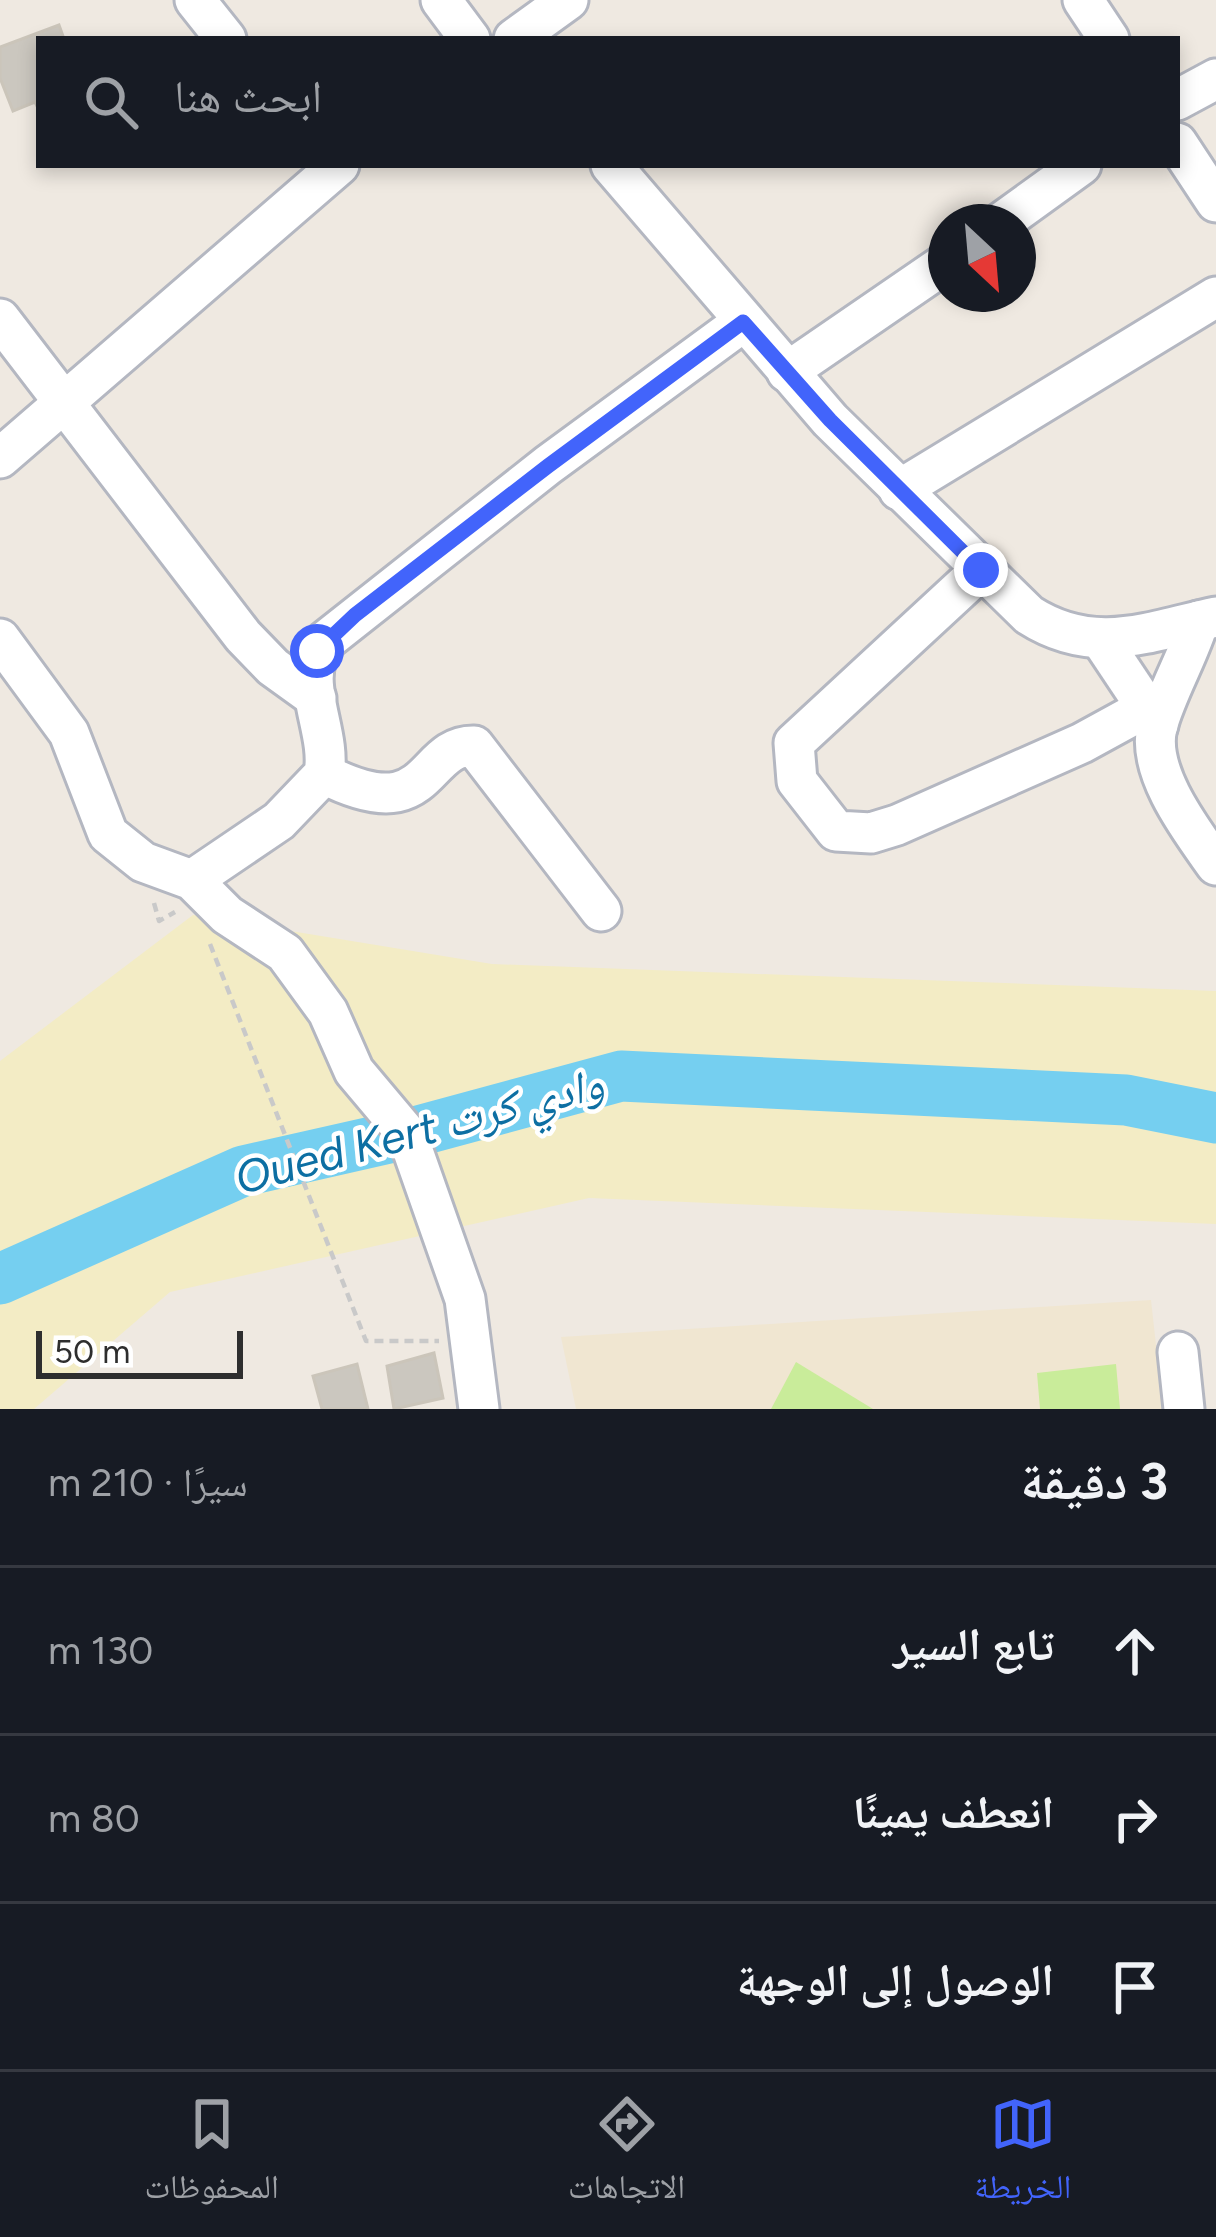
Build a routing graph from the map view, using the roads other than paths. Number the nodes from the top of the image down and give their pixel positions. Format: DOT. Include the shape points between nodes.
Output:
graph roads {
  1 [pos="195,0"];
  2 [pos="441,0"];
  3 [pos="568,0"];
  4 [pos="1083,0"];
  5 [pos="224,36"];
  6 [pos="468,36"];
  7 [pos="518,36"];
  8 [pos="1107,36"];
  9 [pos="1216,79"];
  10 [pos="1180,98"];
  11 [pos="1180,147"];
  12 [pos="330,168"];
  13 [pos="614,168"];
  14 [pos="1077,168"];
  15 [pos="1216,202"];
  16 [pos="1027,204"];
  17 [pos="928,275"];
  18 [pos="1216,297"];
  19 [pos="0,319"];
  20 [pos="743,322"];
  21 [pos="787,371"];
  22 [pos="63,402"];
  23 [pos="0,458"];
  24 [pos="899,490"];
  25 [pos="981,570"];
  26 [pos="1208,619"];
  27 [pos="0,639"];
  28 [pos="1102,641"];
  29 [pos="316,698"];
  30 [pos="1152,716"];
  31 [pos="324,774"];
  32 [pos="1216,865"];
  33 [pos="193,880"];
  34 [pos="601,911"];
  35 [pos="1178,1352"];
  36 [pos="478,1385"];
  37 [pos="1184,1409"];
  1 -- 5 [label="street"];
  2 -- 6 [label="street"];
  3 -- 7 [label="street"];
  4 -- 8 [label="street"];
  9 -- 10 [label="street"];
  11 -- 15 [label="street"];
  12 -- 22 [label="street"];
  13 -- 20 [label="street"];
  14 -- 16 [label="street"];
  17 -- 21 [label="street"];
  18 -- 24 [label="street"];
  19 -- 22 [label="street"];
  20 -- 21 [label="street"];
  20 -- 29 [label="street" via="324,642 313,662"];
  21 -- 24 [label="street"];
  22 -- 23 [label="street"];
  22 -- 29 [label="street" via="243,636"];
  24 -- 25 [label="street"];
  25 -- 28 [label="street" via="1053,631"];
  25 -- 30 [label="street" via="794,743 797,781 836,831 897,825"];
  26 -- 28 [label="street"];
  26 -- 30 [label="street"];
  27 -- 33 [label="street" via="69,733 108,834 143,862"];
  28 -- 30 [label="street"];
  29 -- 31 [label="street"];
  30 -- 32 [label="street" via="1164,774"];
  31 -- 33 [label="street" via="279,821"];
  31 -- 34 [label="street" via="371,793 403,791 451,752 474,746"];
  33 -- 36 [label="street" via="308,978 354,1071 407,1134 466,1299"];
  35 -- 37 [label="street"];
}
